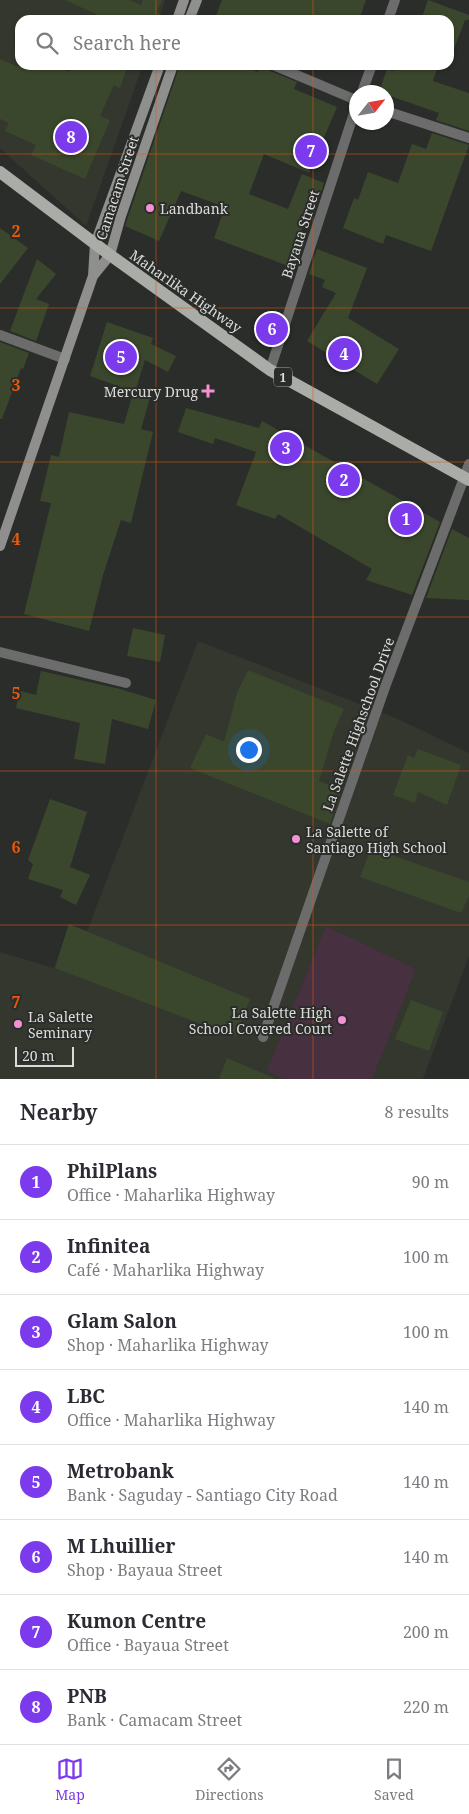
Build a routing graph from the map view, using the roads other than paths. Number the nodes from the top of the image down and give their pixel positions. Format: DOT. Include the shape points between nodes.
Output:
graph roads {
  1 [pos="184,0"];
  2 [pos="197,0"];
  3 [pos="395,0"];
  4 [pos="179,15"];
  5 [pos="191,15"];
  6 [pos="390,15"];
  7 [pos="158,70"];
  8 [pos="171,70"];
  9 [pos="285,70"];
  10 [pos="370,70"];
  11 [pos="365,85"];
  12 [pos="349,97"];
  13 [pos="394,114"];
  14 [pos="349,128"];
  15 [pos="469,138"];
  16 [pos="0,172"];
  17 [pos="95,244"];
  18 [pos="110,255"];
  19 [pos="93,276"];
  20 [pos="0,335"];
  21 [pos="65,359"];
  22 [pos="270,370"];
  23 [pos="469,464"];
  24 [pos="467,479"];
  25 [pos="0,546"];
  26 [pos="0,652"];
  27 [pos="126,683"];
  28 [pos="263,1038"];
  1 -- 4 [label="main road"];
  2 -- 5 [label="main road"];
  3 -- 6 [label="street"];
  7 -- 17 [label="main road, Camacam Street"];
  8 -- 18 [label="main road, Camacam Street"];
  9 -- 12 [label="street"];
  10 -- 11 [label="street"];
  13 -- 15 [label="street"];
  14 -- 22 [label="street, Bayaua Street"];
  16 -- 17 [label="main road, Maharlika Highway / 1"];
  17 -- 18 [label="main road, Maharlika Highway / 1"];
  17 -- 19 [label="main road, Camacam Street"];
  18 -- 19 [label="main road, Camacam Street"];
  18 -- 22 [label="main road, Maharlika Highway / 1"];
  19 -- 21 [label="main road"];
  20 -- 21 [label="street"];
  21 -- 25 [label="main road"];
  22 -- 24 [label="main road, Maharlika Highway / 1"];
  23 -- 24 [label="street, La Salette Highschool Drive"];
  24 -- 28 [label="street, La Salette Highschool Drive" via="385,687"];
  26 -- 27 [label="street"];
}
